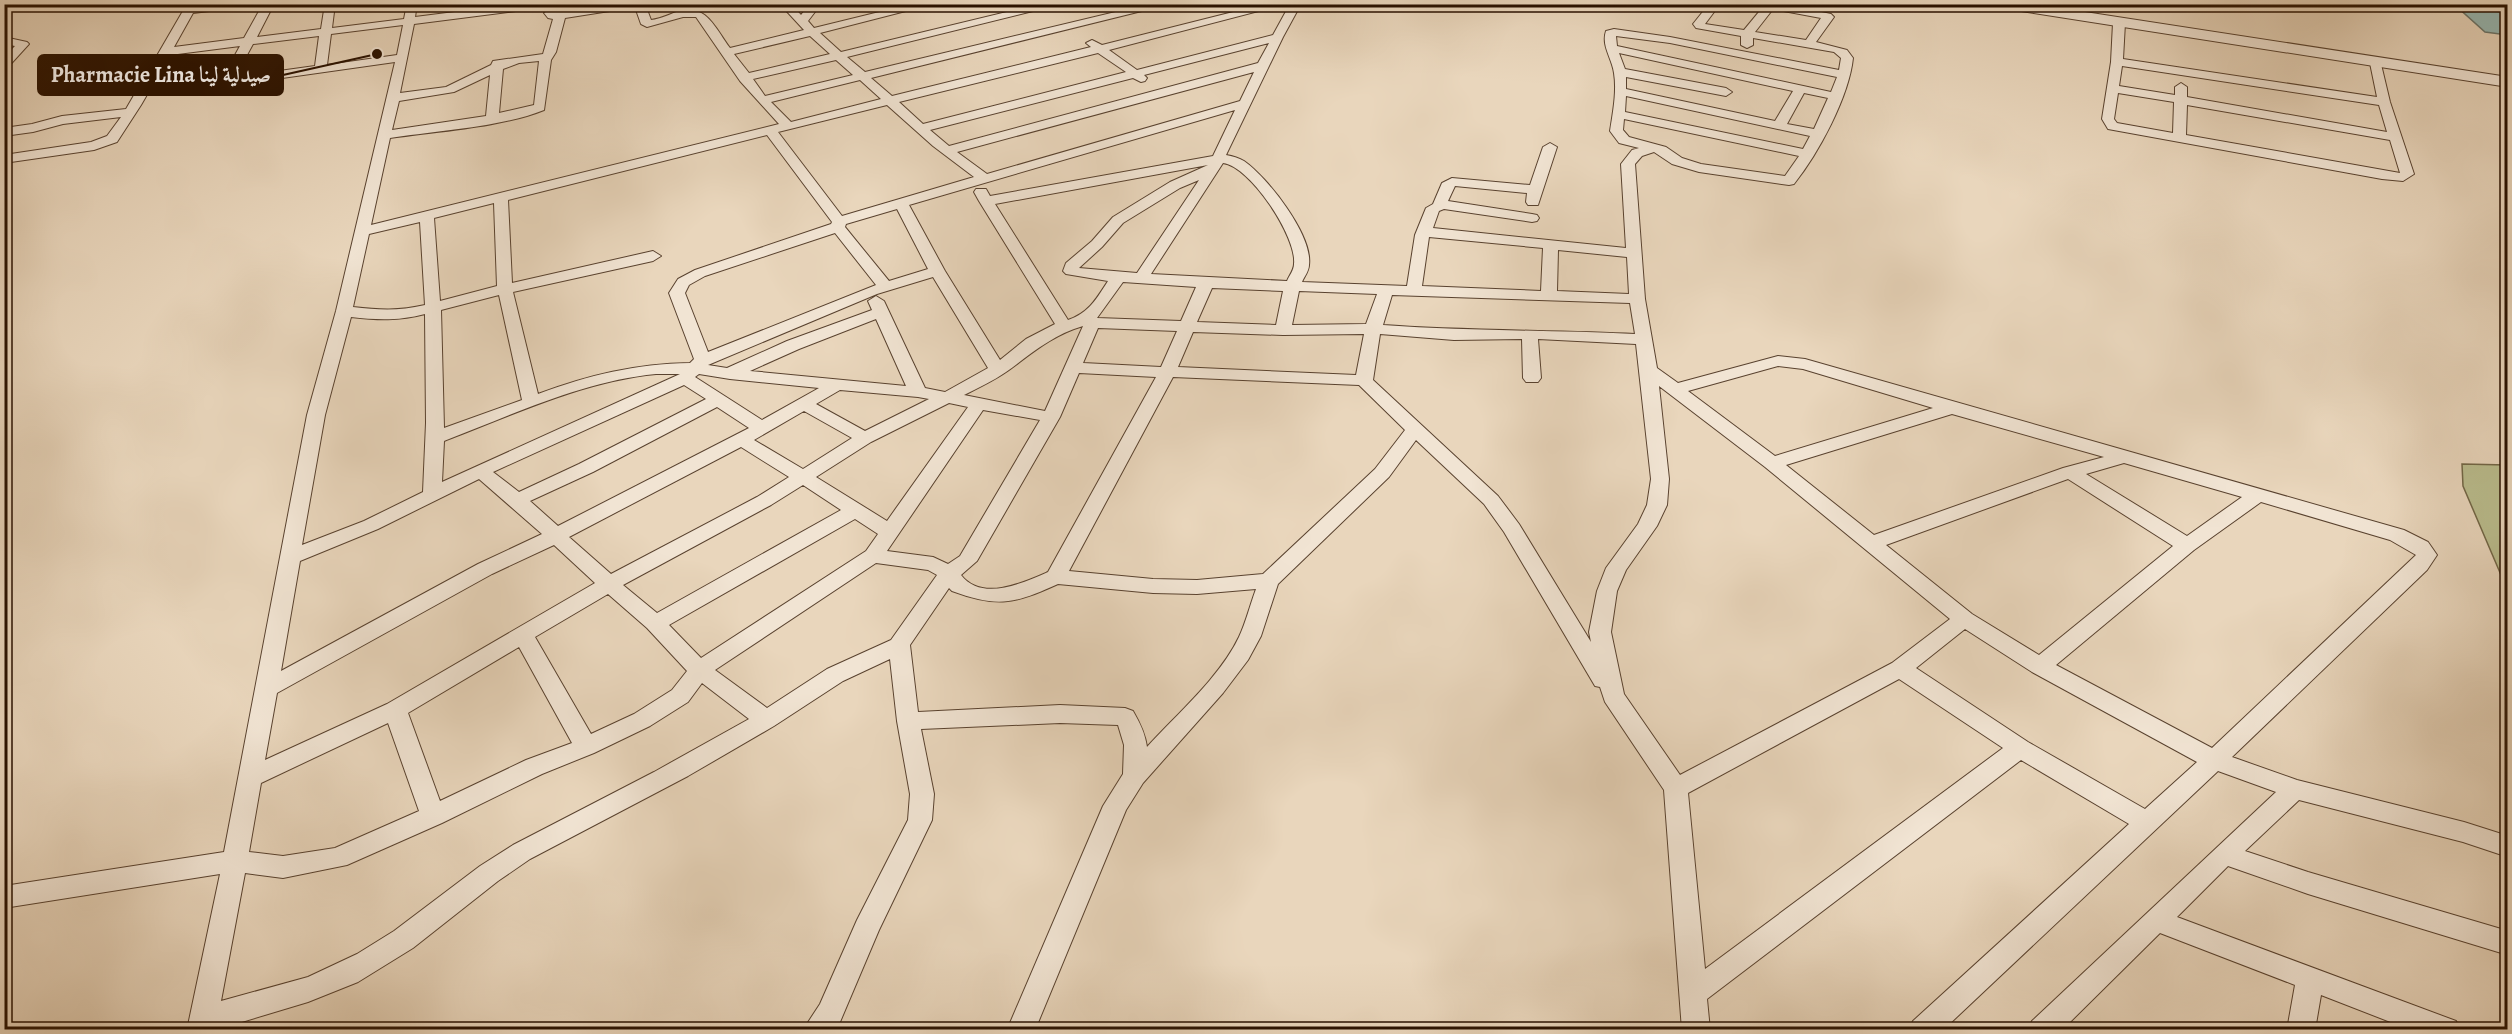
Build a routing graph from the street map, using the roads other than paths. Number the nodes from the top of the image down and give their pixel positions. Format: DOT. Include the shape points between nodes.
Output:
graph roads {
  1 [pos="241,4"];
  2 [pos="269,4"];
  3 [pos="330,4"];
  4 [pos="481,4"];
  5 [pos="548,4"];
  6 [pos="632,4"];
  7 [pos="639,4"];
  8 [pos="785,4"];
  9 [pos="816,4"];
  10 [pos="873,4"];
  11 [pos="928,4"];
  12 [pos="1165,4"];
  13 [pos="1280,4"];
  14 [pos="1296,4"];
  15 [pos="1715,4"];
  16 [pos="2002,4"];
  17 [pos="1051,5"];
  18 [pos="1769,5"];
  19 [pos="192,7"];
  20 [pos="912,8"];
  21 [pos="1234,9"];
  22 [pos="411,14"];
  23 [pos="560,15"];
  24 [pos="433,20"];
  25 [pos="860,20"];
  26 [pos="801,22"];
  27 [pos="2119,22"];
  28 [pos="1070,27"];
  29 [pos="811,32"];
  30 [pos="324,33"];
  31 [pos="1747,34"];
  32 [pos="1274,38"];
  33 [pos="4,40"];
  34 [pos="957,40"];
  35 [pos="1670,40"];
  36 [pos="250,42"];
  37 [pos="1808,45"];
  38 [pos="1099,48"];
  39 [pos="1611,48"];
  40 [pos="164,52"];
  41 [pos="726,52"];
  42 [pos="780,54"];
  43 [pos="837,55"];
  44 [pos="1651,55"];
  45 [pos="548,57"];
  46 [pos="1746,57"];
  47 [pos="402,58"];
  48 [pos="2117,62"];
  49 [pos="2376,63"];
  50 [pos="4,64"];
  51 [pos="497,64"];
  52 [pos="1265,65"];
  53 [pos="320,70"];
  54 [pos="1620,72"];
  55 [pos="2181,72"];
  56 [pos="1134,74"];
  57 [pos="1844,75"];
  58 [pos="862,76"];
  59 [pos="1738,76"];
  60 [pos="744,78"];
  61 [pos="2508,82"];
  62 [pos="2112,88"];
  63 [pos="1800,89"];
  64 [pos="1620,91"];
  65 [pos="1726,92"];
  66 [pos="1161,93"];
  67 [pos="1835,96"];
  68 [pos="393,98"];
  69 [pos="762,100"];
  70 [pos="826,100"];
  71 [pos="888,100"];
  72 [pos="2180,101"];
  73 [pos="2384,102"];
  74 [pos="1246,104"];
  75 [pos="129,112"];
  76 [pos="1714,113"];
  77 [pos="1619,114"];
  78 [pos="492,119"];
  79 [pos="47,125"];
  80 [pos="787,125"];
  81 [pos="1779,126"];
  82 [pos="769,129"];
  83 [pos="921,129"];
  84 [pos="1692,130"];
  85 [pos="4,132"];
  86 [pos="1817,134"];
  87 [pos="383,135"];
  88 [pos="2395,137"];
  89 [pos="2179,139"];
  90 [pos="1550,147"];
  91 [pos="1658,149"];
  92 [pos="947,151"];
  93 [pos="1808,154"];
  94 [pos="28,156"];
  95 [pos="4,159"];
  96 [pos="1757,162"];
  97 [pos="1215,164"];
  98 [pos="980,180"];
  99 [pos="1534,190"];
  100 [pos="1131,191"];
  101 [pos="501,196"];
  102 [pos="986,201"];
  103 [pos="901,203"];
  104 [pos="1439,206"];
  105 [pos="427,214"];
  106 [pos="1532,218"];
  107 [pos="838,224"];
  108 [pos="361,232"];
  109 [pos="1424,233"];
  110 [pos="1525,243"];
  111 [pos="1551,246"];
  112 [pos="1634,253"];
  113 [pos="653,256"];
  114 [pos="937,272"];
  115 [pos="1119,276"];
  116 [pos="1142,277"];
  117 [pos="1206,283"];
  118 [pos="1292,286"];
  119 [pos="878,288"];
  120 [pos="505,289"];
  121 [pos="1386,290"];
  122 [pos="1414,290"];
  123 [pos="1550,294"];
  124 [pos="1636,298"];
  125 [pos="434,308"];
  126 [pos="344,311"];
  127 [pos="881,312"];
  128 [pos="1088,321"];
  129 [pos="1064,326"];
  130 [pos="1185,327"];
  131 [pos="1373,329"];
  132 [pos="1283,330"];
  133 [pos="1530,334"];
  134 [pos="1644,339"];
  135 [pos="1073,368"];
  136 [pos="694,369"];
  137 [pos="998,370"];
  138 [pos="1648,370"];
  139 [pos="1168,371"];
  140 [pos="730,374"];
  141 [pos="1532,378"];
  142 [pos="1364,380"];
  143 [pos="838,384"];
  144 [pos="1676,389"];
  145 [pos="918,392"];
  146 [pos="950,396"];
  147 [pos="719,399"];
  148 [pos="531,403"];
  149 [pos="979,403"];
  150 [pos="804,404"];
  151 [pos="1952,408"];
  152 [pos="1051,417"];
  153 [pos="762,428"];
  154 [pos="1415,429"];
  155 [pos="437,437"];
  156 [pos="865,438"];
  157 [pos="741,440"];
  158 [pos="2122,458"];
  159 [pos="1772,463"];
  160 [pos="480,471"];
  161 [pos="2070,472"];
  162 [pos="803,477"];
  163 [pos="432,493"];
  164 [pos="2257,496"];
  165 [pos="516,500"];
  166 [pos="855,510"];
  167 [pos="890,532"];
  168 [pos="557,535"];
  169 [pos="1872,543"];
  170 [pos="2187,545"];
  171 [pos="873,556"];
  172 [pos="290,557"];
  173 [pos="949,573"];
  174 [pos="1056,577"];
  175 [pos="1269,580"];
  176 [pos="609,584"];
  177 [pos="1964,619"];
  178 [pos="656,622"];
  179 [pos="523,634"];
  180 [pos="899,645"];
  181 [pos="2040,666"];
  182 [pos="1900,669"];
  183 [pos="699,670"];
  184 [pos="267,688"];
  185 [pos="1614,696"];
  186 [pos="395,710"];
  187 [pos="766,720"];
  188 [pos="908,721"];
  189 [pos="586,747"];
  190 [pos="2020,748"];
  191 [pos="2214,760"];
  192 [pos="1135,776"];
  193 [pos="250,778"];
  194 [pos="1676,788"];
  195 [pos="2295,789"];
  196 [pos="434,816"];
  197 [pos="2147,822"];
  198 [pos="2508,847"];
  199 [pos="2224,854"];
  200 [pos="235,861"];
  201 [pos="4,897"];
  202 [pos="2156,920"];
  203 [pos="2508,943"];
  204 [pos="2310,978"];
  205 [pos="1692,994"];
  206 [pos="203,1024"];
  207 [pos="817,1029"];
  208 [pos="1021,1029"];
  209 [pos="1696,1029"];
  210 [pos="1923,1029"];
  211 [pos="2042,1029"];
  212 [pos="2301,1029"];
  213 [pos="2446,1029"];
  1 -- 19 [label="street"];
  2 -- 36 [label="street"];
  3 -- 30 [label="street"];
  4 -- 24 [label="street"];
  5 -- 23 [label="street" via="549,14"];
  5 -- 24 [label="street"];
  6 -- 23 [label="street"];
  7 -- 41 [label="street" via="646,24 665,22 682,13 696,13"];
  8 -- 26 [label="street"];
  9 -- 26 [label="street"];
  10 -- 25 [label="street"];
  11 -- 20 [label="street"];
  12 -- 28 [label="street"];
  13 -- 21 [label="street"];
  14 -- 32 [label="street"];
  15 -- 31 [label="street" via="1701,26"];
  16 -- 27 [label="street"];
  17 -- 34 [label="street"];
  18 -- 31 [label="street"];
  18 -- 37 [label="street" via="1828,17"];
  19 -- 40 [label="street"];
  20 -- 25 [label="street"];
  20 -- 34 [label="street"];
  21 -- 32 [label="street"];
  21 -- 38 [label="street"];
  22 -- 24 [label="street"];
  22 -- 30 [label="street"];
  22 -- 47 [label="street"];
  23 -- 45 [label="street"];
  25 -- 29 [label="street"];
  26 -- 29 [label="street"];
  27 -- 48 [label="street"];
  27 -- 49 [label="street"];
  28 -- 34 [label="street"];
  28 -- 38 [label="street"];
  29 -- 42 [label="street"];
  29 -- 43 [label="street"];
  30 -- 36 [label="street"];
  30 -- 53 [label="street"];
  31 -- 37 [label="street"];
  31 -- 46 [label="street"];
  32 -- 52 [label="street"];
  32 -- 56 [label="street"];
  33 -- 50 [label="street" via="23,44"];
  34 -- 43 [label="street"];
  34 -- 58 [label="street"];
  35 -- 39 [label="street" via="1614,32 1610,33"];
  35 -- 44 [label="street"];
  35 -- 46 [label="street"];
  36 -- 40 [label="street"];
  36 -- 53 [label="street" via="226,82"];
  37 -- 57 [label="street" via="1844,53"];
  38 -- 56 [label="street"];
  38 -- 71 [label="street"];
  39 -- 44 [label="street"];
  39 -- 54 [label="street"];
  40 -- 75 [label="street"];
  41 -- 42 [label="street"];
  41 -- 60 [label="street"];
  42 -- 43 [label="street"];
  42 -- 60 [label="street"];
  42 -- 70 [label="street"];
  43 -- 58 [label="street"];
  44 -- 59 [label="street"];
  45 -- 51 [label="street" via="518,58"];
  45 -- 78 [label="street" via="540,107"];
  46 -- 57 [label="street"];
  46 -- 59 [label="street"];
  47 -- 53 [label="street"];
  47 -- 68 [label="street"];
  48 -- 55 [label="street"];
  48 -- 62 [label="street"];
  49 -- 61 [label="street"];
  49 -- 73 [label="street"];
  51 -- 68 [label="street" via="456,88"];
  51 -- 78 [label="street"];
  52 -- 66 [label="street"];
  52 -- 74 [label="street"];
  54 -- 64 [label="street"];
  54 -- 65 [label="street"];
  55 -- 72 [label="street"];
  55 -- 73 [label="street"];
  56 -- 66 [label="street"];
  56 -- 83 [label="street"];
  57 -- 67 [label="street"];
  58 -- 70 [label="street"];
  58 -- 71 [label="street"];
  59 -- 63 [label="street"];
  59 -- 65 [label="street"];
  60 -- 69 [label="street"];
  62 -- 72 [label="street"];
  62 -- 89 [label="street" via="2110,124"];
  63 -- 67 [label="street"];
  63 -- 81 [label="street"];
  64 -- 76 [label="street"];
  64 -- 77 [label="street"];
  65 -- 76 [label="street"];
  66 -- 92 [label="street"];
  67 -- 86 [label="street"];
  68 -- 87 [label="street"];
  69 -- 70 [label="street"];
  69 -- 80 [label="street"];
  70 -- 71 [label="street"];
  70 -- 80 [label="street"];
  71 -- 83 [label="street"];
  72 -- 88 [label="street"];
  72 -- 89 [label="street"];
  73 -- 88 [label="street"];
  74 -- 97 [label="street"];
  74 -- 98 [label="street"];
  75 -- 79 [label="street"];
  75 -- 94 [label="street" via="108,142"];
  76 -- 81 [label="street"];
  76 -- 84 [label="street"];
  77 -- 84 [label="street"];
  77 -- 91 [label="street" via="1618,135"];
  78 -- 87 [label="street"];
  79 -- 85 [label="street"];
  79 -- 94 [label="street"];
  80 -- 82 [label="street"];
  81 -- 86 [label="street"];
  82 -- 101 [label="street"];
  82 -- 107 [label="street"];
  83 -- 92 [label="street"];
  84 -- 91 [label="street"];
  84 -- 96 [label="street"];
  86 -- 93 [label="street"];
  87 -- 108 [label="street"];
  88 -- 89 [label="street" via="2407,174 2403,177"];
  90 -- 99 [label="street"];
  91 -- 96 [label="street" via="1693,166"];
  91 -- 112 [label="street" via="1637,153 1628,164"];
  92 -- 98 [label="street"];
  93 -- 96 [label="street"];
  93 -- 96 [label="street" via="1789,181"];
  94 -- 95 [label="street"];
  97 -- 100 [label="street"];
  97 -- 100 [label="street" via="1175,185"];
  97 -- 116 [label="street"];
  97 -- 118 [label="street" via="1234,161 1252,175 1289,224 1302,265"];
  98 -- 102 [label="street"];
  98 -- 103 [label="street"];
  99 -- 104 [label="street" via="1452,182"];
  99 -- 106 [label="street"];
  100 -- 102 [label="street"];
  100 -- 115 [label="street" via="1118,220 1071,266 1071,271"];
  101 -- 105 [label="street"];
  101 -- 120 [label="street"];
  102 -- 129 [label="street"];
  103 -- 107 [label="street"];
  103 -- 114 [label="street"];
  104 -- 106 [label="street"];
  104 -- 109 [label="street" via="1433,208"];
  105 -- 108 [label="street"];
  105 -- 125 [label="street"];
  106 -- 110 [label="street"];
  107 -- 119 [label="street"];
  107 -- 136 [label="street" via="683,282 677,293"];
  108 -- 126 [label="street"];
  109 -- 110 [label="street"];
  109 -- 122 [label="street"];
  110 -- 111 [label="street"];
  111 -- 112 [label="street"];
  111 -- 123 [label="street"];
  112 -- 124 [label="street"];
  113 -- 120 [label="street"];
  114 -- 119 [label="street"];
  114 -- 137 [label="street"];
  115 -- 116 [label="street"];
  115 -- 128 [label="street"];
  116 -- 117 [label="street"];
  117 -- 118 [label="street"];
  117 -- 130 [label="street"];
  118 -- 121 [label="street"];
  118 -- 132 [label="street"];
  119 -- 127 [label="street"];
  119 -- 136 [label="street"];
  120 -- 125 [label="street"];
  120 -- 148 [label="street"];
  121 -- 122 [label="street"];
  121 -- 131 [label="street"];
  122 -- 123 [label="street"];
  123 -- 124 [label="street"];
  124 -- 134 [label="street"];
  125 -- 126 [label="street" via="393,316"];
  125 -- 155 [label="street"];
  126 -- 172 [label="street" via="316,415"];
  127 -- 140 [label="street"];
  127 -- 145 [label="street"];
  128 -- 129 [label="street"];
  128 -- 130 [label="street"];
  128 -- 135 [label="street"];
  129 -- 137 [label="street" via="1032,343"];
  130 -- 132 [label="street"];
  130 -- 139 [label="street"];
  131 -- 132 [label="street"];
  131 -- 133 [label="street"];
  131 -- 142 [label="street"];
  133 -- 134 [label="street"];
  133 -- 141 [label="street"];
  134 -- 138 [label="street"];
  135 -- 139 [label="street"];
  135 -- 152 [label="street"];
  136 -- 140 [label="street"];
  136 -- 147 [label="street"];
  136 -- 148 [label="street" via="611,375"];
  136 -- 160 [label="street"];
  137 -- 146 [label="street"];
  138 -- 144 [label="street"];
  138 -- 185 [label="street" via="1660,479 1657,505 1647,526 1616,568 1607,591 1600,632"];
  139 -- 142 [label="street"];
  139 -- 174 [label="street"];
  140 -- 143 [label="street"];
  142 -- 154 [label="street"];
  143 -- 145 [label="street"];
  143 -- 150 [label="street"];
  144 -- 151 [label="street" via="1768,363 1791,361"];
  144 -- 159 [label="street"];
  145 -- 146 [label="street"];
  146 -- 149 [label="street"];
  146 -- 156 [label="street"];
  147 -- 153 [label="street"];
  147 -- 165 [label="street"];
  148 -- 155 [label="street"];
  149 -- 152 [label="street"];
  149 -- 167 [label="street"];
  150 -- 153 [label="street"];
  150 -- 156 [label="street"];
  151 -- 158 [label="street"];
  151 -- 159 [label="street"];
  152 -- 173 [label="street" via="967,561"];
  153 -- 157 [label="street"];
  154 -- 175 [label="street" via="1382,473"];
  154 -- 185 [label="street" via="1491,500"];
  155 -- 163 [label="street"];
  156 -- 162 [label="street"];
  157 -- 162 [label="street"];
  157 -- 168 [label="street"];
  158 -- 161 [label="street"];
  158 -- 164 [label="street"];
  159 -- 169 [label="street"];
  160 -- 163 [label="street"];
  160 -- 165 [label="street"];
  161 -- 169 [label="street"];
  161 -- 170 [label="street"];
  162 -- 166 [label="street"];
  162 -- 176 [label="street"];
  163 -- 172 [label="street" via="371,525"];
  164 -- 170 [label="street"];
  164 -- 191 [label="street" via="2397,536 2421,547 2427,555 2420,566"];
  165 -- 168 [label="street"];
  166 -- 167 [label="street"];
  166 -- 178 [label="street"];
  167 -- 171 [label="street"];
  168 -- 176 [label="street"];
  168 -- 184 [label="street" via="484,569"];
  169 -- 177 [label="street"];
  170 -- 181 [label="street"];
  171 -- 173 [label="street" via="933,564"];
  171 -- 183 [label="street"];
  172 -- 184 [label="street"];
  173 -- 174 [label="street" via="959,586 983,595 1024,591"];
  173 -- 180 [label="street"];
  174 -- 175 [label="street" via="1186,587"];
  175 -- 192 [label="street" via="1240,654"];
  176 -- 178 [label="street"];
  176 -- 179 [label="street"];
  177 -- 181 [label="street"];
  177 -- 182 [label="street"];
  178 -- 183 [label="street"];
  179 -- 186 [label="street"];
  179 -- 189 [label="street"];
  180 -- 187 [label="street" via="835,675"];
  180 -- 188 [label="street"];
  181 -- 191 [label="street"];
  182 -- 190 [label="street"];
  182 -- 194 [label="street"];
  183 -- 187 [label="street"];
  183 -- 189 [label="street" via="680,696 661,710"];
  184 -- 193 [label="street"];
  185 -- 194 [label="street"];
  186 -- 193 [label="street"];
  186 -- 196 [label="street"];
  187 -- 206 [label="street" via="506,862 367,963 329,982"];
  188 -- 192 [label="street" via="1060,714 1125,717 1132,727 1136,748"];
  188 -- 207 [label="street" via="922,794 920,820 866,928 830,1013"];
  189 -- 196 [label="street" via="534,767"];
  190 -- 197 [label="street"];
  190 -- 205 [label="street"];
  191 -- 195 [label="street"];
  191 -- 197 [label="street"];
  192 -- 208 [label="street" via="1115,806"];
  193 -- 200 [label="street"];
  194 -- 205 [label="street"];
  195 -- 198 [label="street"];
  195 -- 199 [label="street"];
  196 -- 200 [label="street" via="338,858 283,867"];
  197 -- 210 [label="street"];
  199 -- 202 [label="street"];
  199 -- 203 [label="street"];
  200 -- 201 [label="street"];
  200 -- 206 [label="street"];
  202 -- 204 [label="street"];
  202 -- 211 [label="street"];
  204 -- 212 [label="street"];
  204 -- 213 [label="street"];
  205 -- 209 [label="street"];
}
